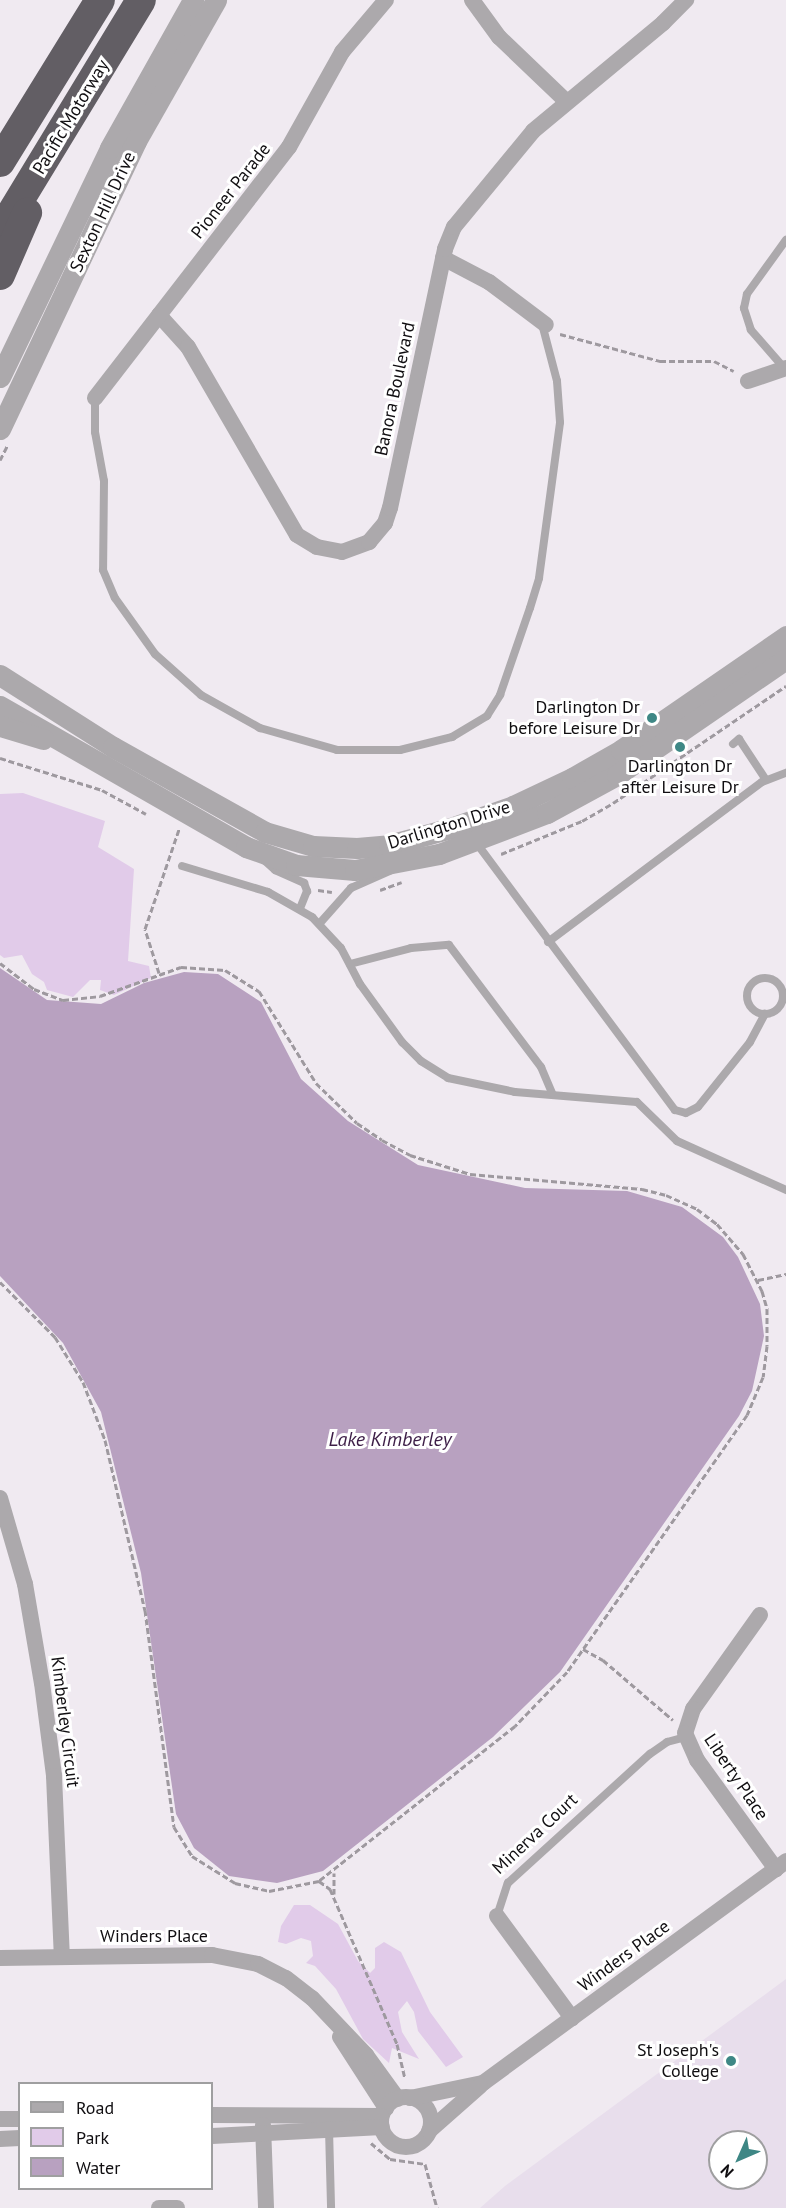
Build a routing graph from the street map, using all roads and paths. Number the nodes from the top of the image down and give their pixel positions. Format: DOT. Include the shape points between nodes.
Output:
graph roads {
  1 [pos="83,0"];
  2 [pos="100,0"];
  3 [pos="141,0"];
  4 [pos="193,0"];
  5 [pos="216,0"];
  6 [pos="386,0"];
  7 [pos="472,0"];
  8 [pos="686,0"];
  9 [pos="567,102"];
  10 [pos="0,125"];
  11 [pos="54,147"];
  12 [pos="0,162"];
  13 [pos="0,232"];
  14 [pos="786,240"];
  15 [pos="443,258"];
  16 [pos="0,275"];
  17 [pos="159,315"];
  18 [pos="544,323"];
  19 [pos="570,339"];
  20 [pos="721,363"];
  21 [pos="786,368"];
  22 [pos="0,377"];
  23 [pos="748,381"];
  24 [pos="95,398"];
  25 [pos="0,429"];
  26 [pos="786,636"];
  27 [pos="786,659"];
  28 [pos="0,675"];
  29 [pos="786,686"];
  30 [pos="0,706"];
  31 [pos="0,726"];
  32 [pos="62,742"];
  33 [pos="733,744"];
  34 [pos="0,758"];
  35 [pos="786,773"];
  36 [pos="766,780"];
  37 [pos="150,815"];
  38 [pos="172,824"];
  39 [pos="180,828"];
  40 [pos="189,832"];
  41 [pos="481,850"];
  42 [pos="258,853"];
  43 [pos="182,866"];
  44 [pos="405,872"];
  45 [pos="306,888"];
  46 [pos="345,893"];
  47 [pos="300,908"];
  48 [pos="320,923"];
  49 [pos="548,942"];
  50 [pos="0,963"];
  51 [pos="350,964"];
  52 [pos="159,973"];
  53 [pos="765,1014"];
  54 [pos="552,1093"];
  55 [pos="786,1190"];
  56 [pos="786,1274"];
  57 [pos="758,1280"];
  58 [pos="0,1282"];
  59 [pos="0,1498"];
  60 [pos="760,1615"];
  61 [pos="583,1649"];
  62 [pos="686,1731"];
  63 [pos="781,1865"];
  64 [pos="335,1872"];
  65 [pos="319,1881"];
  66 [pos="334,1896"];
  67 [pos="497,1916"];
  68 [pos="62,1956"];
  69 [pos="0,1958"];
  70 [pos="572,2018"];
  71 [pos="484,2082"];
  72 [pos="390,2110"];
  73 [pos="213,2115"];
  74 [pos="263,2115"];
  75 [pos="0,2119"];
  76 [pos="18,2119"];
  77 [pos="329,2124"];
  78 [pos="429,2131"];
  79 [pos="264,2135"];
  80 [pos="213,2136"];
  81 [pos="18,2138"];
  82 [pos="0,2139"];
  83 [pos="159,2208"];
  84 [pos="177,2208"];
  85 [pos="266,2208"];
  86 [pos="331,2208"];
  87 [pos="437,2208"];
  1 -- 10 [label="highway"];
  2 -- 12 [label="highway, Pacific Motorway"];
  3 -- 11 [label="highway, Pacific Motorway"];
  4 -- 22 [label="street, Sexton Hill Drive" via="110,148"];
  5 -- 25 [label="street, Sexton Hill Drive" via="136,141"];
  6 -- 17 [label="street, Pioneer Parade" via="342,52 289,147"];
  7 -- 9 [label="street" via="499,37"];
  8 -- 9 [label="street, Banora Boulevard"];
  9 -- 15 [label="street, Banora Boulevard" via="525,139 464,212 452,231"];
  11 -- 13 [label="highway, Pacific Motorway"];
  11 -- 16 [label="highway"];
  14 -- 21 [label="lane" via="747,294 744,308 748,326"];
  15 -- 17 [label="street, Banora Boulevard" via="385,523 369,542 342,552 317,547 297,535 188,348"];
  15 -- 18 [label="street" via="489,282"];
  17 -- 24 [label="street, Pioneer Parade"];
  18 -- 24 [label="lane" via="555,369 560,422 536,589 493,710 464,731 412,748 337,750 260,728 201,695 155,654 115,598 103,570 104,481 95,432"];
  19 -- 20 [label="path" via="661,358 660,361"];
  21 -- 23 [label="street"];
  26 -- 28 [label="street, Darlington Drive" via="621,750 572,778 452,828 389,845 357,848 313,846 265,832 113,747"];
  27 -- 41 [label="street, Darlington Drive" via="617,775"];
  29 -- 41 [label="path" via="606,808 542,839"];
  30 -- 32 [label="street, Darlington Drive"];
  31 -- 32 [label="street"];
  32 -- 42 [label="street, Darlington Drive"];
  33 -- 36 [label="lane" via="739,739"];
  34 -- 37 [label="path" via="102,790"];
  35 -- 36 [label="lane"];
  36 -- 49 [label="lane"];
  38 -- 39 [label="path"];
  39 -- 40 [label="path"];
  39 -- 52 [label="path" via="145,929"];
  41 -- 44 [label="street, Darlington Drive"];
  41 -- 49 [label="lane"];
  42 -- 44 [label="street, Darlington Drive" via="296,865 331,870"];
  42 -- 45 [label="lane" via="271,867 299,879"];
  43 -- 47 [label="lane" via="268,892"];
  44 -- 46 [label="lane"];
  44 -- 46 [label="path" via="387,889"];
  45 -- 46 [label="path"];
  45 -- 47 [label="lane"];
  46 -- 48 [label="lane"];
  47 -- 48 [label="lane"];
  48 -- 51 [label="lane"];
  49 -- 53 [label="lane" via="668,1104 679,1112 690,1112 701,1103 750,1042"];
  50 -- 52 [label="path" via="34,988 63,1000 100,996"];
  51 -- 54 [label="lane" via="396,1035 432,1070 477,1087"];
  51 -- 54 [label="lane" via="380,954 449,945 541,1067"];
  52 -- 57 [label="path" via="181,966 210,967 250,983 266,1000 300,1062 334,1103 357,1123 410,1155 441,1167 500,1179 642,1189 666,1195 697,1209 717,1224 733,1240"];
  53 -- 53 [label="lane" via="753,1009 747,996 753,983 766,978 778,984 783,995 777,1010"];
  54 -- 55 [label="lane" via="637,1102 676,1141"];
  56 -- 57 [label="path"];
  57 -- 61 [label="path" via="767,1309 767,1346 758,1393 747,1415"];
  58 -- 65 [label="path" via="55,1337 96,1412 144,1610 172,1814 182,1841 206,1868 250,1888 288,1889"];
  59 -- 68 [label="street, Kimberley Circuit" via="25,1584 42,1683 54,1776"];
  60 -- 62 [label="street, Liberty Place" via="693,1709"];
  61 -- 62 [label="path" via="609,1665"];
  61 -- 64 [label="path" via="532,1711"];
  62 -- 63 [label="street, Liberty Place" via="697,1760"];
  62 -- 67 [label="lane, Minerva Court" via="650,1754 508,1883"];
  63 -- 70 [label="street, Winders Place"];
  64 -- 65 [label="path"];
  64 -- 66 [label="path"];
  65 -- 66 [label="path"];
  66 -- 72 [label="path" via="397,2044"];
  67 -- 70 [label="street, Minerva Court"];
  68 -- 69 [label="street, Winders Place"];
  68 -- 72 [label="street, Winders Place" via="212,1955 240,1959 286,1978 326,2013"];
  70 -- 71 [label="street, Winders Place"];
  71 -- 72 [label="street, Winders Place"];
  71 -- 78 [label="street, Winders Place"];
  72 -- 77 [label="street"];
  72 -- 78 [label="street" via="426,2108"];
  72 -- 78 [label="street" via="387,2138 402,2147 419,2143"];
  72 -- 87 [label="path" via="370,2143 382,2154 425,2164"];
  73 -- 74 [label="street"];
  74 -- 77 [label="street"];
  74 -- 79 [label="street"];
  75 -- 76 [label="street"];
  77 -- 79 [label="street"];
  77 -- 86 [label="lane"];
  79 -- 80 [label="street"];
  79 -- 85 [label="street"];
  81 -- 82 [label="street"];
  83 -- 84 [label="street"];
}
